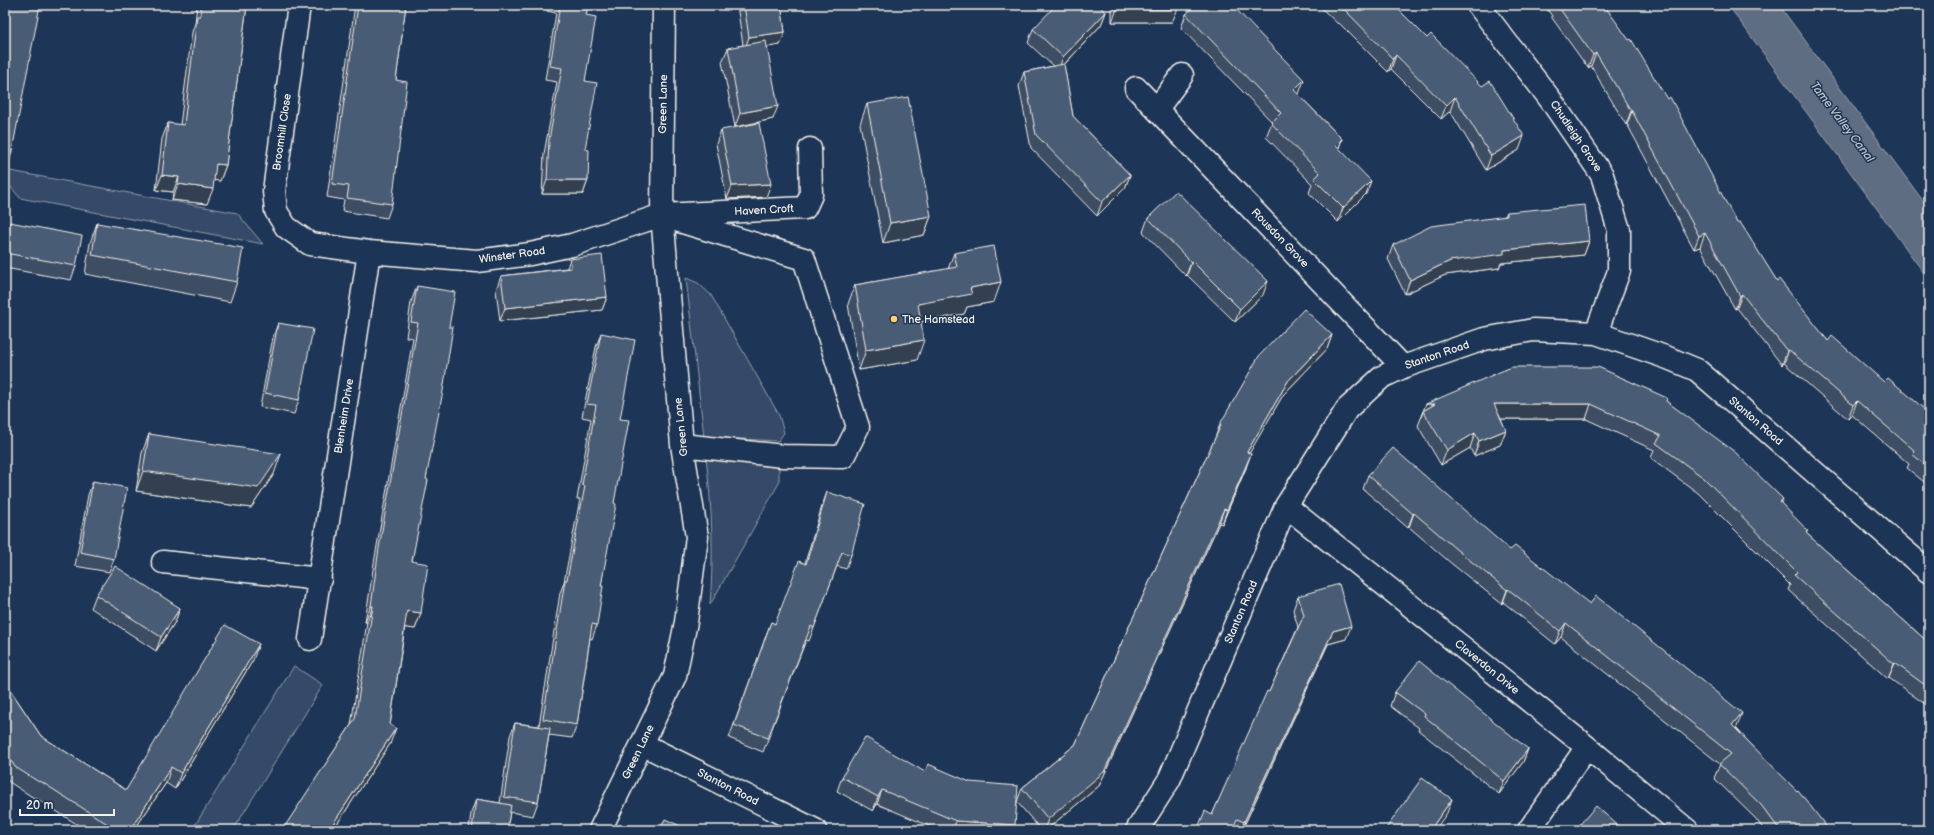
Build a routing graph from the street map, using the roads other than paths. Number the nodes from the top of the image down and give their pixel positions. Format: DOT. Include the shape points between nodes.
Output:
graph roads {
  1 [pos="299,5"];
  2 [pos="1478,5"];
  3 [pos="669,6"];
  4 [pos="1182,74"];
  5 [pos="1136,88"];
  6 [pos="1157,109"];
  7 [pos="810,149"];
  8 [pos="662,216"];
  9 [pos="310,244"];
  10 [pos="369,252"];
  11 [pos="1596,333"];
  12 [pos="1403,367"];
  13 [pos="682,445"];
  14 [pos="1286,506"];
  15 [pos="163,562"];
  16 [pos="1929,572"];
  17 [pos="320,579"];
  18 [pos="310,639"];
  19 [pos="642,744"];
  20 [pos="1587,747"];
  21 [pos="600,830"];
  22 [pos="815,830"];
  23 [pos="1137,830"];
  24 [pos="1529,830"];
  25 [pos="1686,830"];
  1 -- 9 [label="street, Broomhill Close" via="274,191 276,211 286,227"];
  2 -- 11 [label="street, Chudleigh Grove" via="1550,98 1602,175 1619,230 1619,271"];
  3 -- 8 [label="street, Green Lane"];
  4 -- 6 [label="street"];
  5 -- 6 [label="street, Rousdon Grove"];
  6 -- 12 [label="street, Rousdon Grove"];
  7 -- 8 [label="street, Haven Croft" via="811,195 805,208"];
  8 -- 10 [label="street, Winster Road" via="572,245 478,261"];
  8 -- 13 [label="street, Green Lane"];
  8 -- 13 [label="street" via="804,259 858,427 843,457 783,456"];
  9 -- 10 [label="street, Winster Road"];
  10 -- 17 [label="street, Blenheim Drive"];
  11 -- 12 [label="street, Stanton Road" via="1526,331 1484,339"];
  11 -- 16 [label="street, Stanton Road" via="1697,370"];
  12 -- 14 [label="street, Stanton Road" via="1382,377 1347,409"];
  13 -- 19 [label="street, Green Lane" via="697,537 686,622 675,676"];
  14 -- 20 [label="street, Claverdon Drive"];
  14 -- 23 [label="street, Stanton Road" via="1169,780"];
  15 -- 17 [label="street"];
  17 -- 18 [label="street, Blenheim Drive"];
  19 -- 21 [label="street, Green Lane"];
  19 -- 22 [label="street, Stanton Road"];
  20 -- 24 [label="street"];
  20 -- 25 [label="street, Claverdon Drive"];
}
